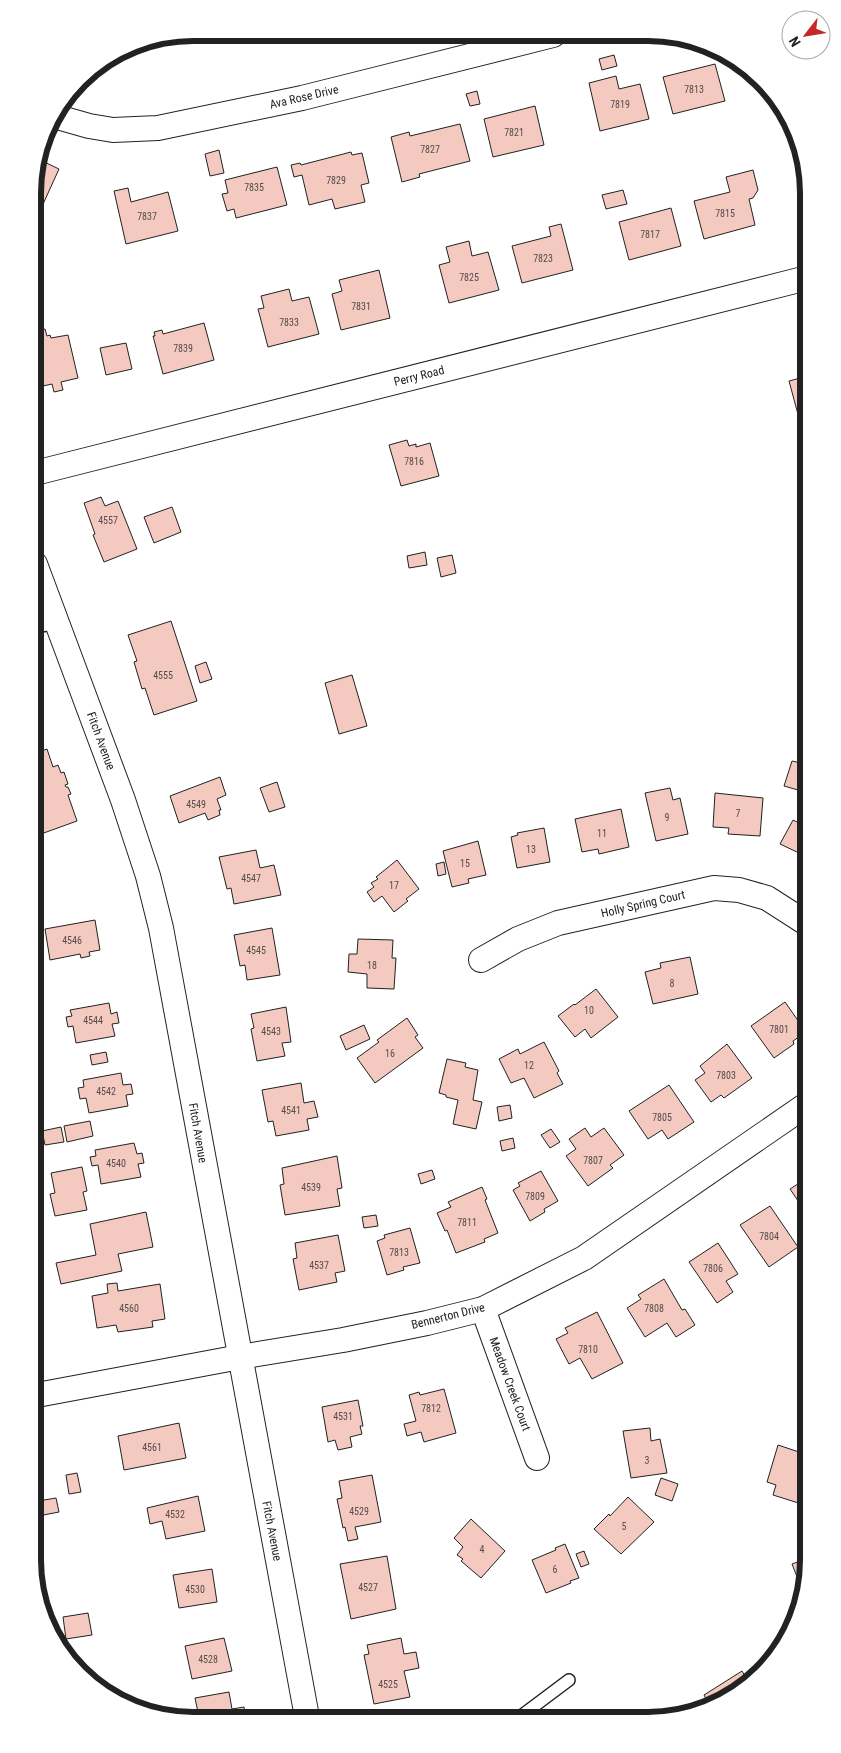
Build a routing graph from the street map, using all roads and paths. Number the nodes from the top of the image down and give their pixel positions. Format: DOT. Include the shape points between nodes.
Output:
graph roads {
  1 [pos="529,41"];
  2 [pos="62,118"];
  3 [pos="800,280"];
  4 [pos="42,471"];
  5 [pos="42,601"];
  6 [pos="46,625"];
  7 [pos="799,919"];
  8 [pos="481,960"];
  9 [pos="799,1110"];
  10 [pos="483,1310"];
  11 [pos="240,1357"];
  12 [pos="41,1394"];
  13 [pos="537,1458"];
  14 [pos="569,1680"];
  15 [pos="306,1712"];
  16 [pos="526,1712"];
  1 -- 2 [label="street, Ava Rose Drive" via="302,98 158,128 113,130"];
  3 -- 4 [label="street, Perry Road"];
  5 -- 6 [label="street, Fitch Avenue"];
  6 -- 11 [label="street, Fitch Avenue" via="123,800 148,876"];
  7 -- 8 [label="street, Holly Spring Court" via="767,898 739,890 714,888 558,924 518,939"];
  9 -- 10 [label="street, Bennerton Drive" via="584,1258"];
  10 -- 11 [label="street, Bennerton Drive" via="343,1340"];
  10 -- 13 [label="street, Meadow Creek Court"];
  11 -- 12 [label="street, Bennerton Drive"];
  11 -- 15 [label="street, Fitch Avenue"];
  14 -- 16 [label="lane"];
}
